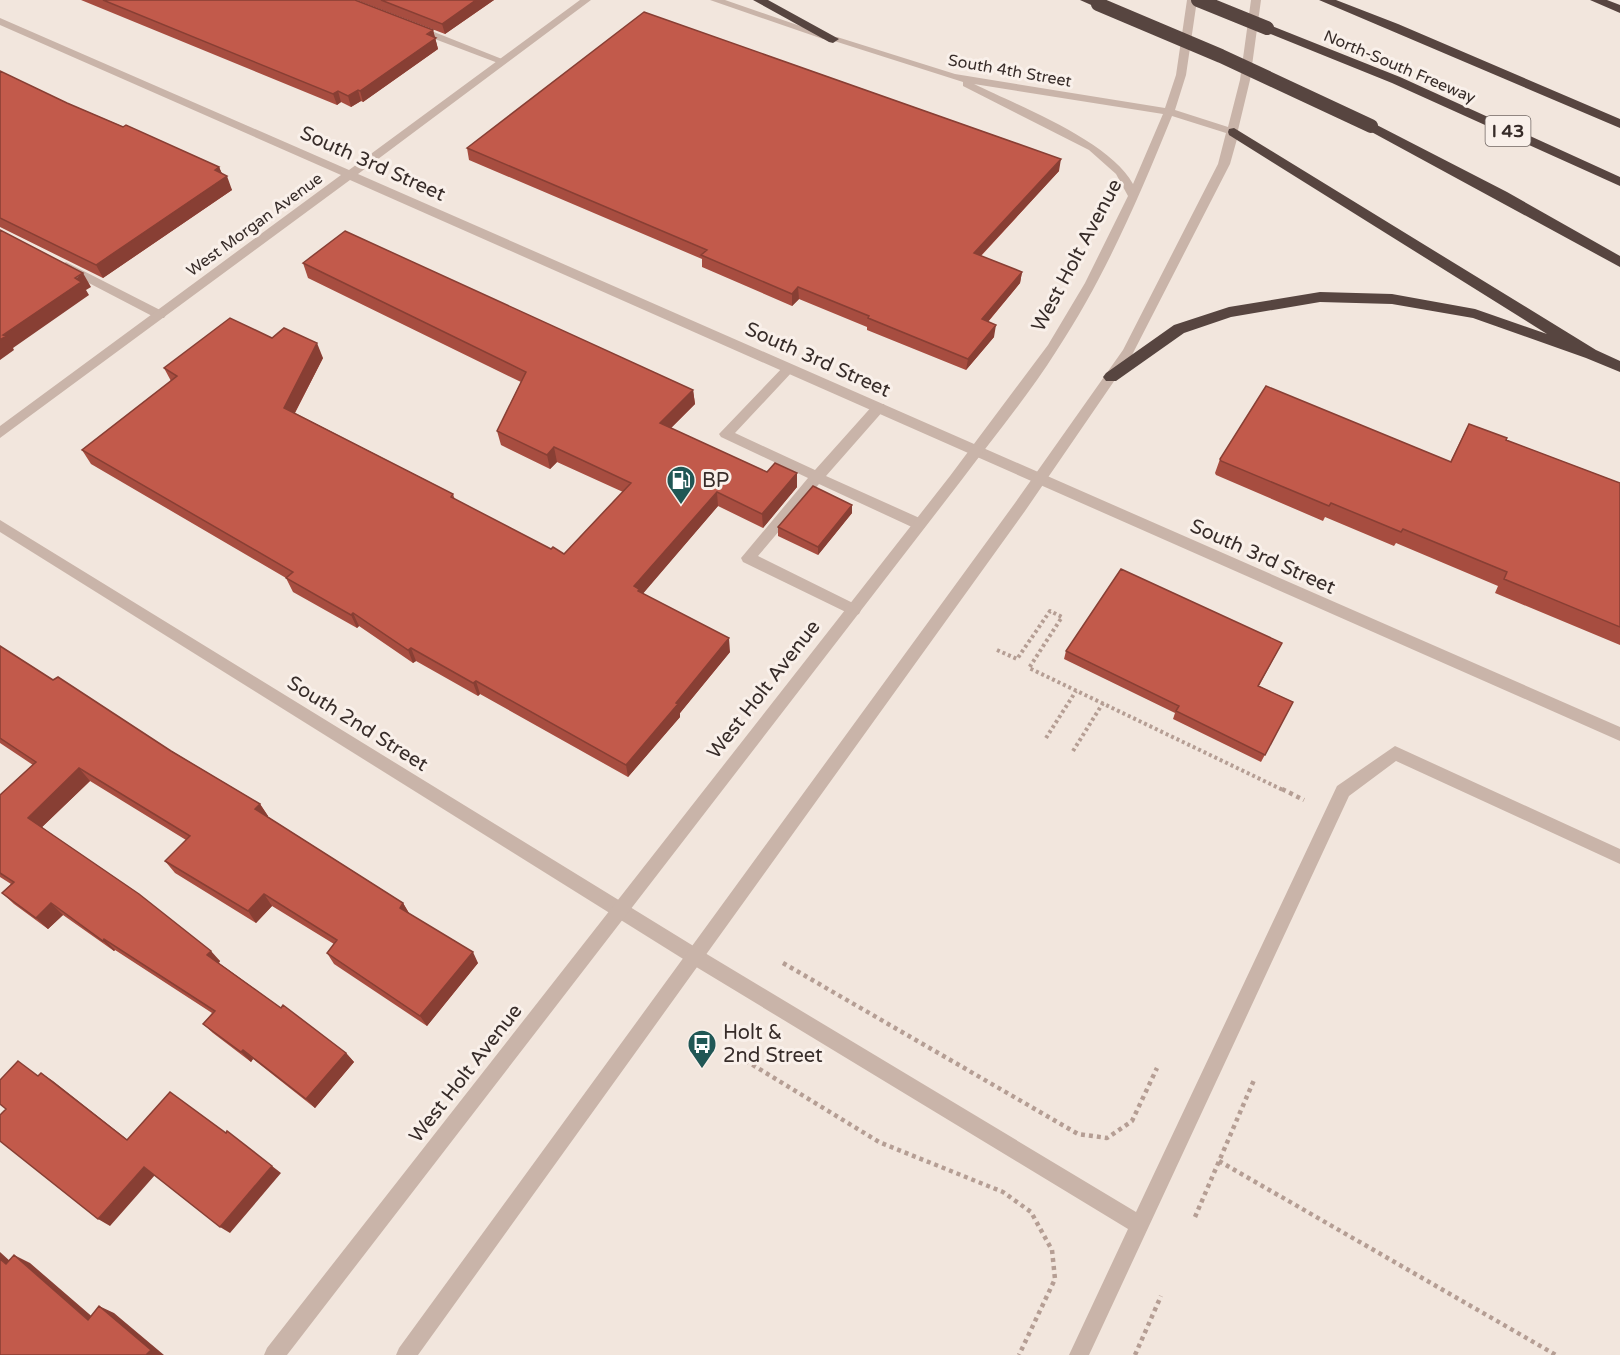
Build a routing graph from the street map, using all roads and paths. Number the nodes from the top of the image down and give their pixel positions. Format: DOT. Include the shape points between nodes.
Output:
graph roads {
  1 [pos="586,0"];
  2 [pos="716,0"];
  3 [pos="759,0"];
  4 [pos="1192,0"];
  5 [pos="1198,0"];
  6 [pos="1256,0"];
  7 [pos="1324,0"];
  8 [pos="1596,0"];
  9 [pos="1092,2"];
  10 [pos="1620,9"];
  11 [pos="0,21"];
  12 [pos="405,25"];
  13 [pos="832,39"];
  14 [pos="502,61"];
  15 [pos="953,77"];
  16 [pos="1169,112"];
  17 [pos="1620,124"];
  18 [pos="1234,132"];
  19 [pos="349,174"];
  20 [pos="1620,183"];
  21 [pos="1134,196"];
  22 [pos="51,259"];
  23 [pos="1620,262"];
  24 [pos="160,315"];
  25 [pos="1591,354"];
  26 [pos="1620,367"];
  27 [pos="789,368"];
  28 [pos="1111,377"];
  29 [pos="879,407"];
  30 [pos="0,433"];
  31 [pos="976,451"];
  32 [pos="818,477"];
  33 [pos="1040,479"];
  34 [pos="919,524"];
  35 [pos="0,525"];
  36 [pos="854,610"];
  37 [pos="997,650"];
  38 [pos="1076,691"];
  39 [pos="1103,704"];
  40 [pos="1620,734"];
  41 [pos="1046,738"];
  42 [pos="1073,751"];
  43 [pos="1332,814"];
  44 [pos="1620,857"];
  45 [pos="620,910"];
  46 [pos="694,956"];
  47 [pos="783,963"];
  48 [pos="725,1048"];
  49 [pos="1157,1068"];
  50 [pos="1254,1080"];
  51 [pos="1219,1161"];
  52 [pos="1196,1217"];
  53 [pos="1140,1225"];
  54 [pos="1161,1296"];
  55 [pos="274,1355"];
  56 [pos="406,1355"];
  57 [pos="1019,1355"];
  58 [pos="1079,1355"];
  59 [pos="1135,1355"];
  60 [pos="1556,1355"];
  1 -- 14 [label="street, West Morgan Avenue"];
  2 -- 13 [label="street, South 4th Street"];
  3 -- 13 [label="highway"];
  4 -- 16 [label="street, West Holt Avenue" via="1181,75"];
  5 -- 20 [label="highway, North-South Freeway / I 43, bridge" via="1396,80"];
  6 -- 18 [label="street"];
  7 -- 17 [label="highway, North-South Freeway / I 43"];
  8 -- 10 [label="highway"];
  9 -- 23 [label="highway, bridge" via="1221,56 1371,126"];
  11 -- 19 [label="street, South 3rd Street"];
  12 -- 14 [label="street"];
  13 -- 15 [label="street, South 4th Street"];
  14 -- 19 [label="street, West Morgan Avenue"];
  15 -- 16 [label="street, South 4th Street"];
  15 -- 21 [label="street" via="1093,148 1121,172"];
  16 -- 18 [label="street, South 4th Street"];
  16 -- 21 [label="street, West Holt Avenue"];
  18 -- 25 [label="highway"];
  18 -- 28 [label="street" via="1224,164 1166,282"];
  19 -- 24 [label="street, West Morgan Avenue"];
  19 -- 27 [label="street, South 3rd Street"];
  21 -- 31 [label="street, West Holt Avenue" via="1091,283 1052,348"];
  22 -- 24 [label="street"];
  24 -- 30 [label="street, West Morgan Avenue"];
  25 -- 26 [label="highway"];
  25 -- 28 [label="highway" via="1475,314 1392,298 1320,297 1229,312 1179,329"];
  27 -- 29 [label="street, South 3rd Street"];
  27 -- 32 [label="street" via="726,434"];
  28 -- 33 [label="street"];
  29 -- 31 [label="street, South 3rd Street"];
  29 -- 32 [label="street"];
  31 -- 33 [label="street, South 3rd Street"];
  31 -- 34 [label="street, West Holt Avenue"];
  32 -- 34 [label="street"];
  32 -- 36 [label="street" via="748,558"];
  33 -- 40 [label="street, South 3rd Street"];
  33 -- 46 [label="street"];
  34 -- 36 [label="street, West Holt Avenue"];
  35 -- 45 [label="street, South 2nd Street"];
  36 -- 45 [label="street, West Holt Avenue"];
  37 -- 38 [label="path" via="1017,659 1050,611 1062,617 1029,668"];
  38 -- 39 [label="path"];
  38 -- 41 [label="path"];
  39 -- 42 [label="path"];
  39 -- 43 [label="path"];
  43 -- 44 [label="street" via="1343,791 1395,753"];
  43 -- 53 [label="street"];
  45 -- 46 [label="street, South 2nd Street"];
  45 -- 55 [label="street, West Holt Avenue"];
  46 -- 53 [label="street, South 2nd Street"];
  46 -- 56 [label="street"];
  47 -- 49 [label="path" via="1078,1134 1107,1138 1132,1121"];
  48 -- 57 [label="path" via="879,1142 1003,1192 1031,1212 1052,1250 1055,1279"];
  50 -- 51 [label="path"];
  51 -- 52 [label="path"];
  51 -- 60 [label="path"];
  53 -- 58 [label="street"];
  54 -- 59 [label="path"];
}
